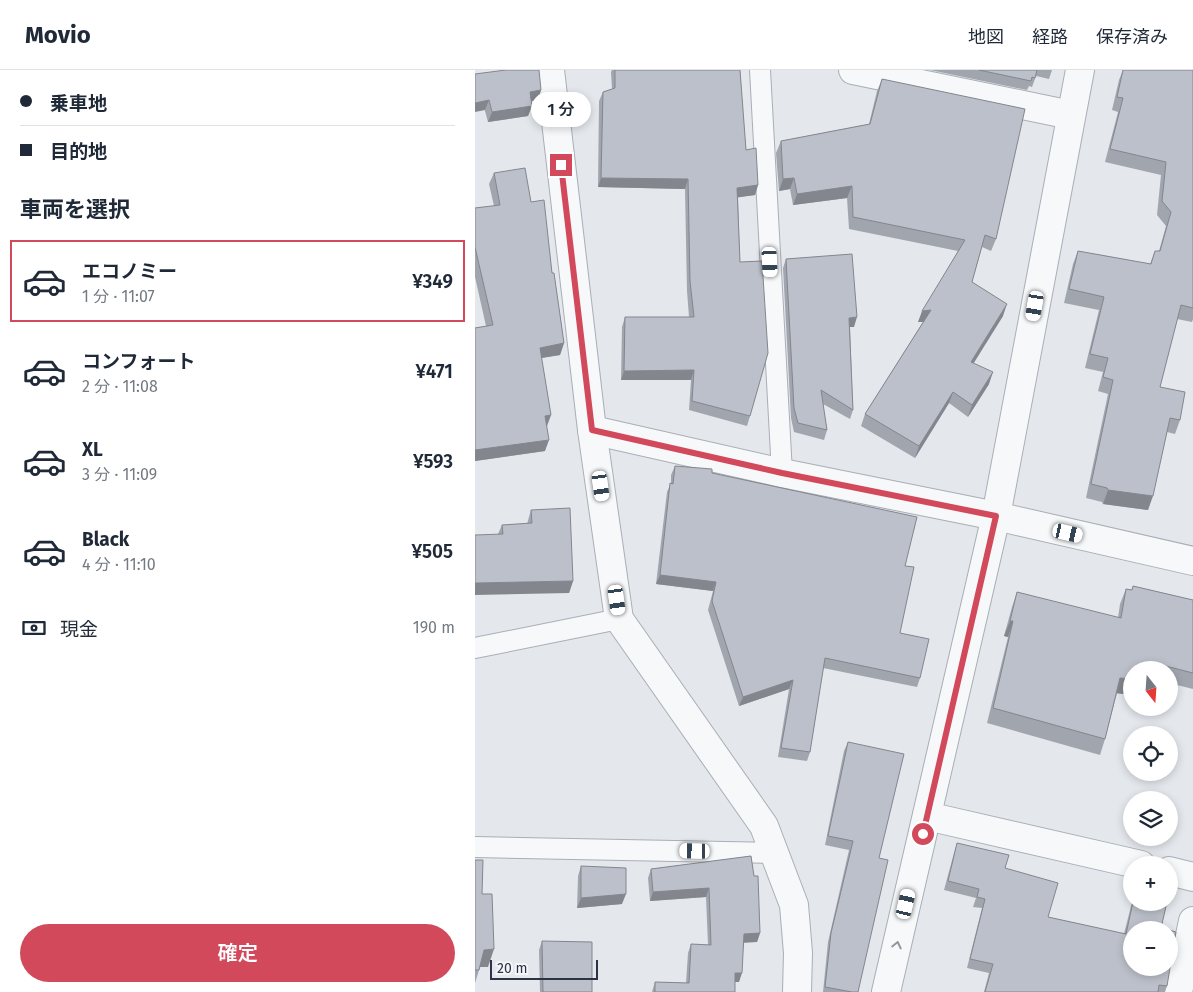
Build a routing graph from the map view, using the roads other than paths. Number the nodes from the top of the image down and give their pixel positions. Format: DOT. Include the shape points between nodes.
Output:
graph roads {
  1 [pos="551,70"];
  2 [pos="759,70"];
  3 [pos="853,70"];
  4 [pos="1081,70"];
  5 [pos="1071,115"];
  6 [pos="592,430"];
  7 [pos="782,473"];
  8 [pos="996,516"];
  9 [pos="1193,561"];
  10 [pos="619,619"];
  11 [pos="475,648"];
  12 [pos="927,816"];
  13 [pos="475,847"];
  14 [pos="775,853"];
  15 [pos="1123,861"];
  16 [pos="1178,873"];
  17 [pos="1193,877"];
  18 [pos="1193,921"];
  19 [pos="797,992"];
  20 [pos="886,992"];
  21 [pos="1178,992"];
  1 -- 6 [label="street"];
  2 -- 7 [label="lane"];
  3 -- 5 [label="street"];
  4 -- 5 [label="street"];
  5 -- 8 [label="street"];
  6 -- 7 [label="street"];
  6 -- 10 [label="street"];
  7 -- 8 [label="street"];
  8 -- 9 [label="street"];
  8 -- 12 [label="street"];
  10 -- 11 [label="lane"];
  10 -- 14 [label="street" via="764,826"];
  12 -- 15 [label="street"];
  20 -- 12 [label="street, one-way"];
  13 -- 14 [label="lane"];
  14 -- 19 [label="street" via="794,906"];
  16 -- 17 [label="street"];
  18 -- 21 [label="street"];
}
